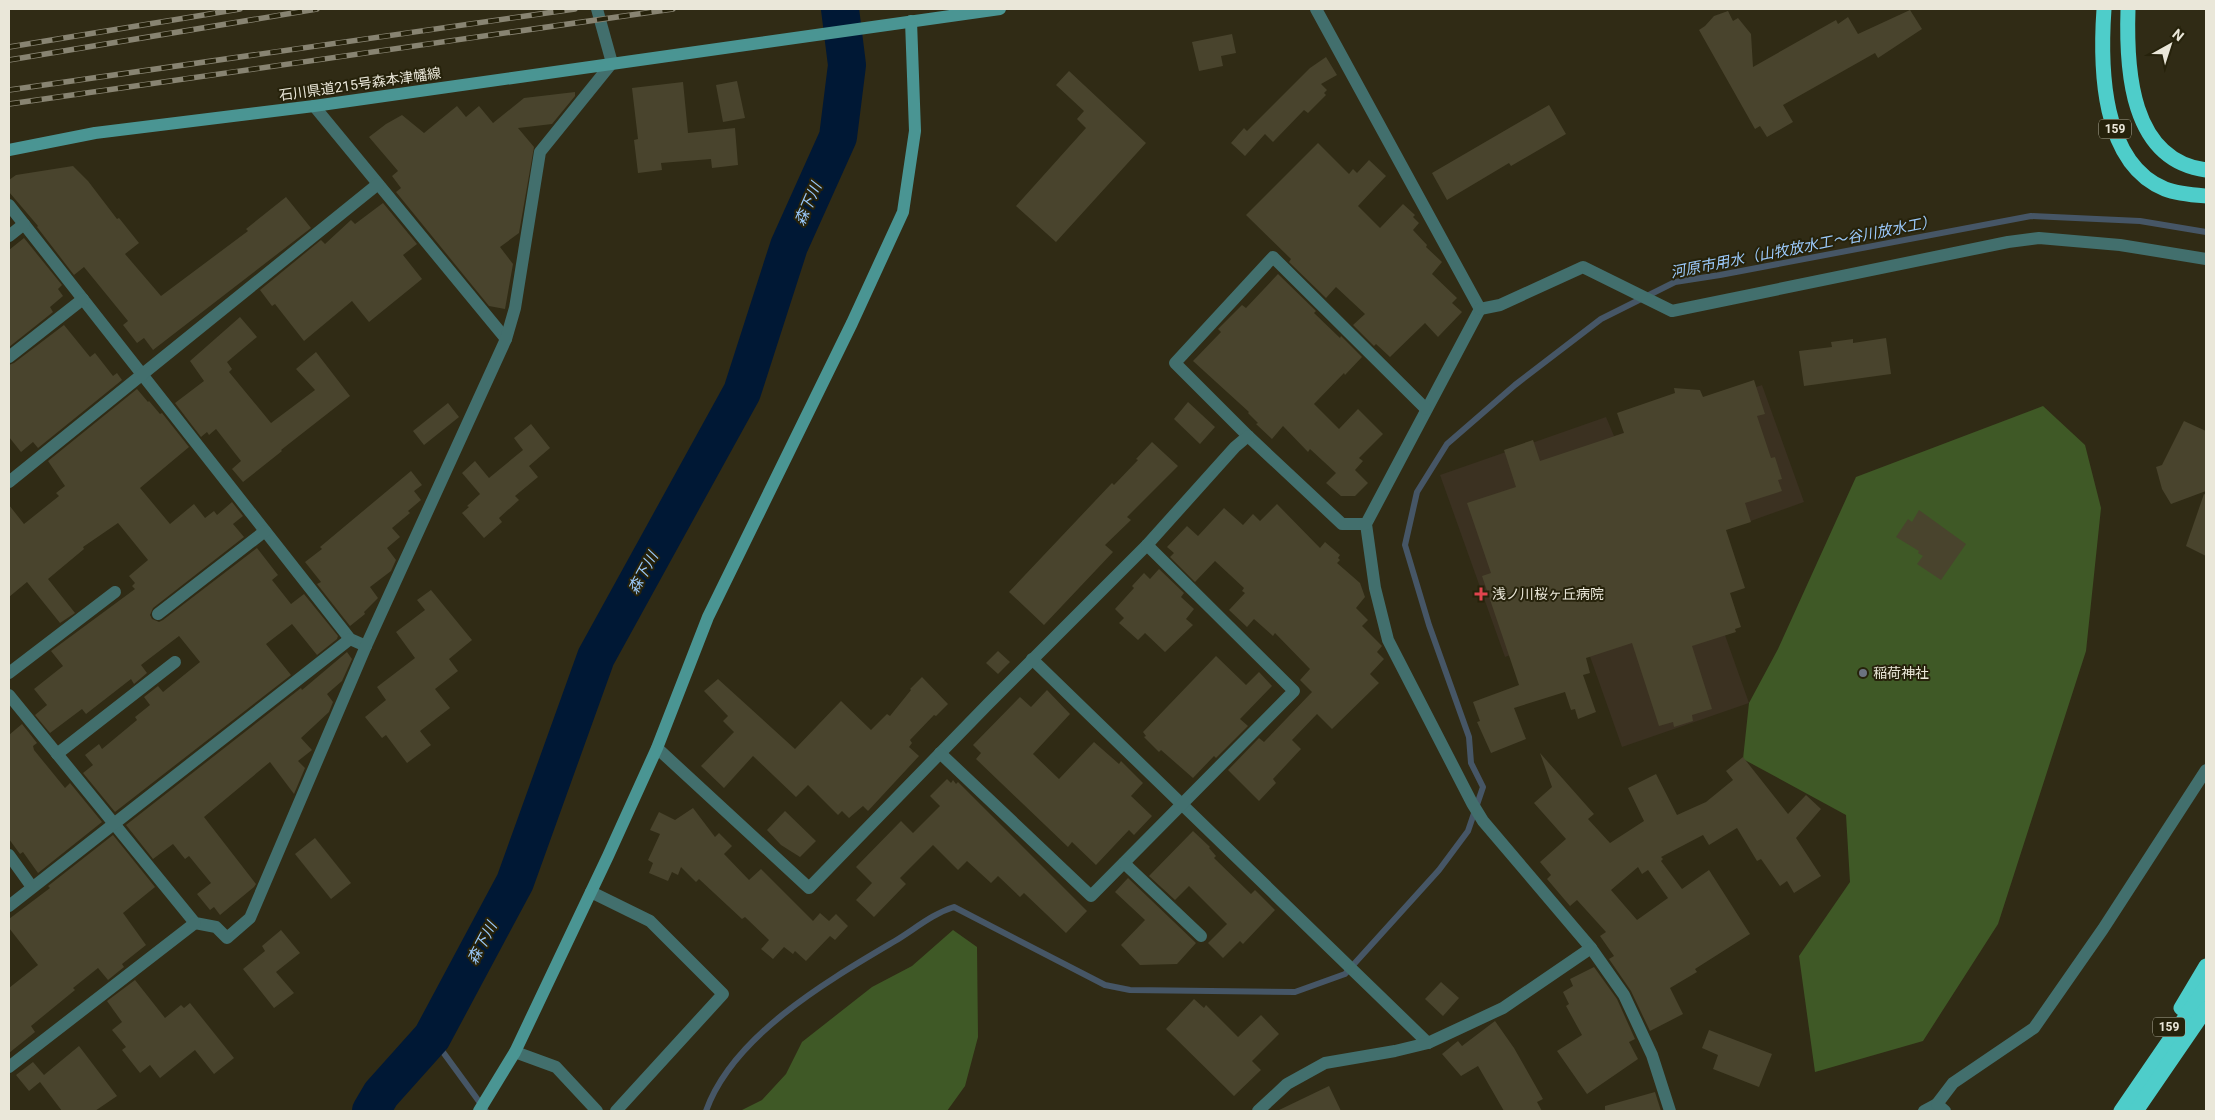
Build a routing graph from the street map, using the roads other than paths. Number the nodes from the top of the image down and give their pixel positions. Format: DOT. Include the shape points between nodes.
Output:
graph roads {
  1 [pos="597,9"];
  2 [pos="1000,9"];
  3 [pos="1316,9"];
  4 [pos="2104,9"];
  5 [pos="2128,9"];
  6 [pos="911,21"];
  7 [pos="612,63"];
  8 [pos="314,106"];
  9 [pos="9,150"];
  10 [pos="2206,170"];
  11 [pos="378,184"];
  12 [pos="2206,196"];
  13 [pos="9,205"];
  14 [pos="24,224"];
  15 [pos="9,236"];
  16 [pos="2206,259"];
  17 [pos="83,300"];
  18 [pos="1480,309"];
  19 [pos="506,339"];
  20 [pos="9,357"];
  21 [pos="142,375"];
  22 [pos="1426,409"];
  23 [pos="1248,436"];
  24 [pos="9,482"];
  25 [pos="1366,524"];
  26 [pos="265,531"];
  27 [pos="1147,545"];
  28 [pos="115,592"];
  29 [pos="158,614"];
  30 [pos="350,639"];
  31 [pos="366,646"];
  32 [pos="1032,659"];
  33 [pos="175,662"];
  34 [pos="9,674"];
  35 [pos="9,695"];
  36 [pos="657,748"];
  37 [pos="940,753"];
  38 [pos="57,754"];
  39 [pos="2206,770"];
  40 [pos="1182,804"];
  41 [pos="115,824"];
  42 [pos="9,855"];
  43 [pos="1124,863"];
  44 [pos="32,887"];
  45 [pos="591,892"];
  46 [pos="9,906"];
  47 [pos="195,923"];
  48 [pos="1201,936"];
  49 [pos="1590,948"];
  50 [pos="2206,966"];
  51 [pos="2206,986"];
  52 [pos="2206,1009"];
  53 [pos="1428,1043"];
  54 [pos="514,1052"];
  55 [pos="9,1067"];
  56 [pos="2136,1089"];
  57 [pos="1941,1108"];
  58 [pos="479,1111"];
  59 [pos="597,1111"];
  60 [pos="616,1111"];
  61 [pos="1258,1111"];
  62 [pos="1670,1111"];
  63 [pos="1924,1111"];
  64 [pos="2121,1111"];
  65 [pos="2136,1111"];
  1 -- 7 [label="street"];
  2 -- 6 [label="street, 石川県道215号森本津幡線"];
  3 -- 18 [label="street"];
  4 -- 12 [label="highway, 159" via="2101,47 2106,96 2122,147 2149,180 2166,189"];
  5 -- 10 [label="highway, 159" via="2127,49 2136,108 2152,138 2172,158"];
  6 -- 7 [label="street, 石川県道215号森本津幡線"];
  6 -- 36 [label="street" via="915,131 903,212 708,617"];
  7 -- 8 [label="street, 石川県道215号森本津幡線"];
  7 -- 19 [label="street" via="540,152 515,308"];
  8 -- 9 [label="street, 石川県道215号森本津幡線" via="95,133"];
  8 -- 11 [label="street"];
  11 -- 19 [label="street"];
  11 -- 21 [label="street"];
  13 -- 14 [label="street"];
  14 -- 15 [label="street"];
  14 -- 17 [label="street"];
  16 -- 18 [label="street" via="2120,245 2039,238 1672,311 1583,267 1500,305"];
  17 -- 20 [label="street"];
  17 -- 21 [label="street"];
  18 -- 22 [label="street"];
  19 -- 31 [label="street"];
  21 -- 24 [label="street"];
  21 -- 26 [label="street"];
  22 -- 23 [label="street" via="1274,257 1175,363"];
  22 -- 25 [label="street"];
  23 -- 25 [label="street" via="1342,524"];
  23 -- 27 [label="street"];
  25 -- 49 [label="street" via="1374,588 1388,640 1472,804"];
  26 -- 29 [label="street"];
  26 -- 30 [label="street"];
  27 -- 32 [label="street"];
  27 -- 40 [label="street" via="1294,691"];
  28 -- 34 [label="street"];
  30 -- 31 [label="street"];
  30 -- 41 [label="street"];
  31 -- 47 [label="street" via="250,918 227,938 216,927"];
  32 -- 37 [label="street"];
  32 -- 40 [label="street"];
  33 -- 38 [label="street"];
  35 -- 38 [label="street"];
  36 -- 37 [label="street" via="809,888"];
  36 -- 45 [label="street"];
  37 -- 43 [label="street" via="1092,896"];
  38 -- 41 [label="street"];
  39 -- 57 [label="street" via="2104,928 2034,1028 1953,1083"];
  40 -- 43 [label="street"];
  40 -- 53 [label="street"];
  41 -- 44 [label="street"];
  41 -- 47 [label="street"];
  42 -- 44 [label="street"];
  43 -- 48 [label="street"];
  44 -- 46 [label="street"];
  45 -- 54 [label="street"];
  45 -- 60 [label="street" via="650,921 723,994"];
  47 -- 55 [label="street"];
  49 -- 53 [label="street" via="1503,1008"];
  49 -- 62 [label="street" via="1624,995 1652,1055"];
  50 -- 56 [label="highway, 159" via="2140,1072"];
  51 -- 56 [label="highway, 159"];
  52 -- 65 [label="highway, 159"];
  53 -- 61 [label="street" via="1325,1062 1287,1084"];
  54 -- 58 [label="street"];
  54 -- 59 [label="street" via="556,1067"];
  56 -- 64 [label="highway, 159"];
  57 -- 63 [label="street"];
}
